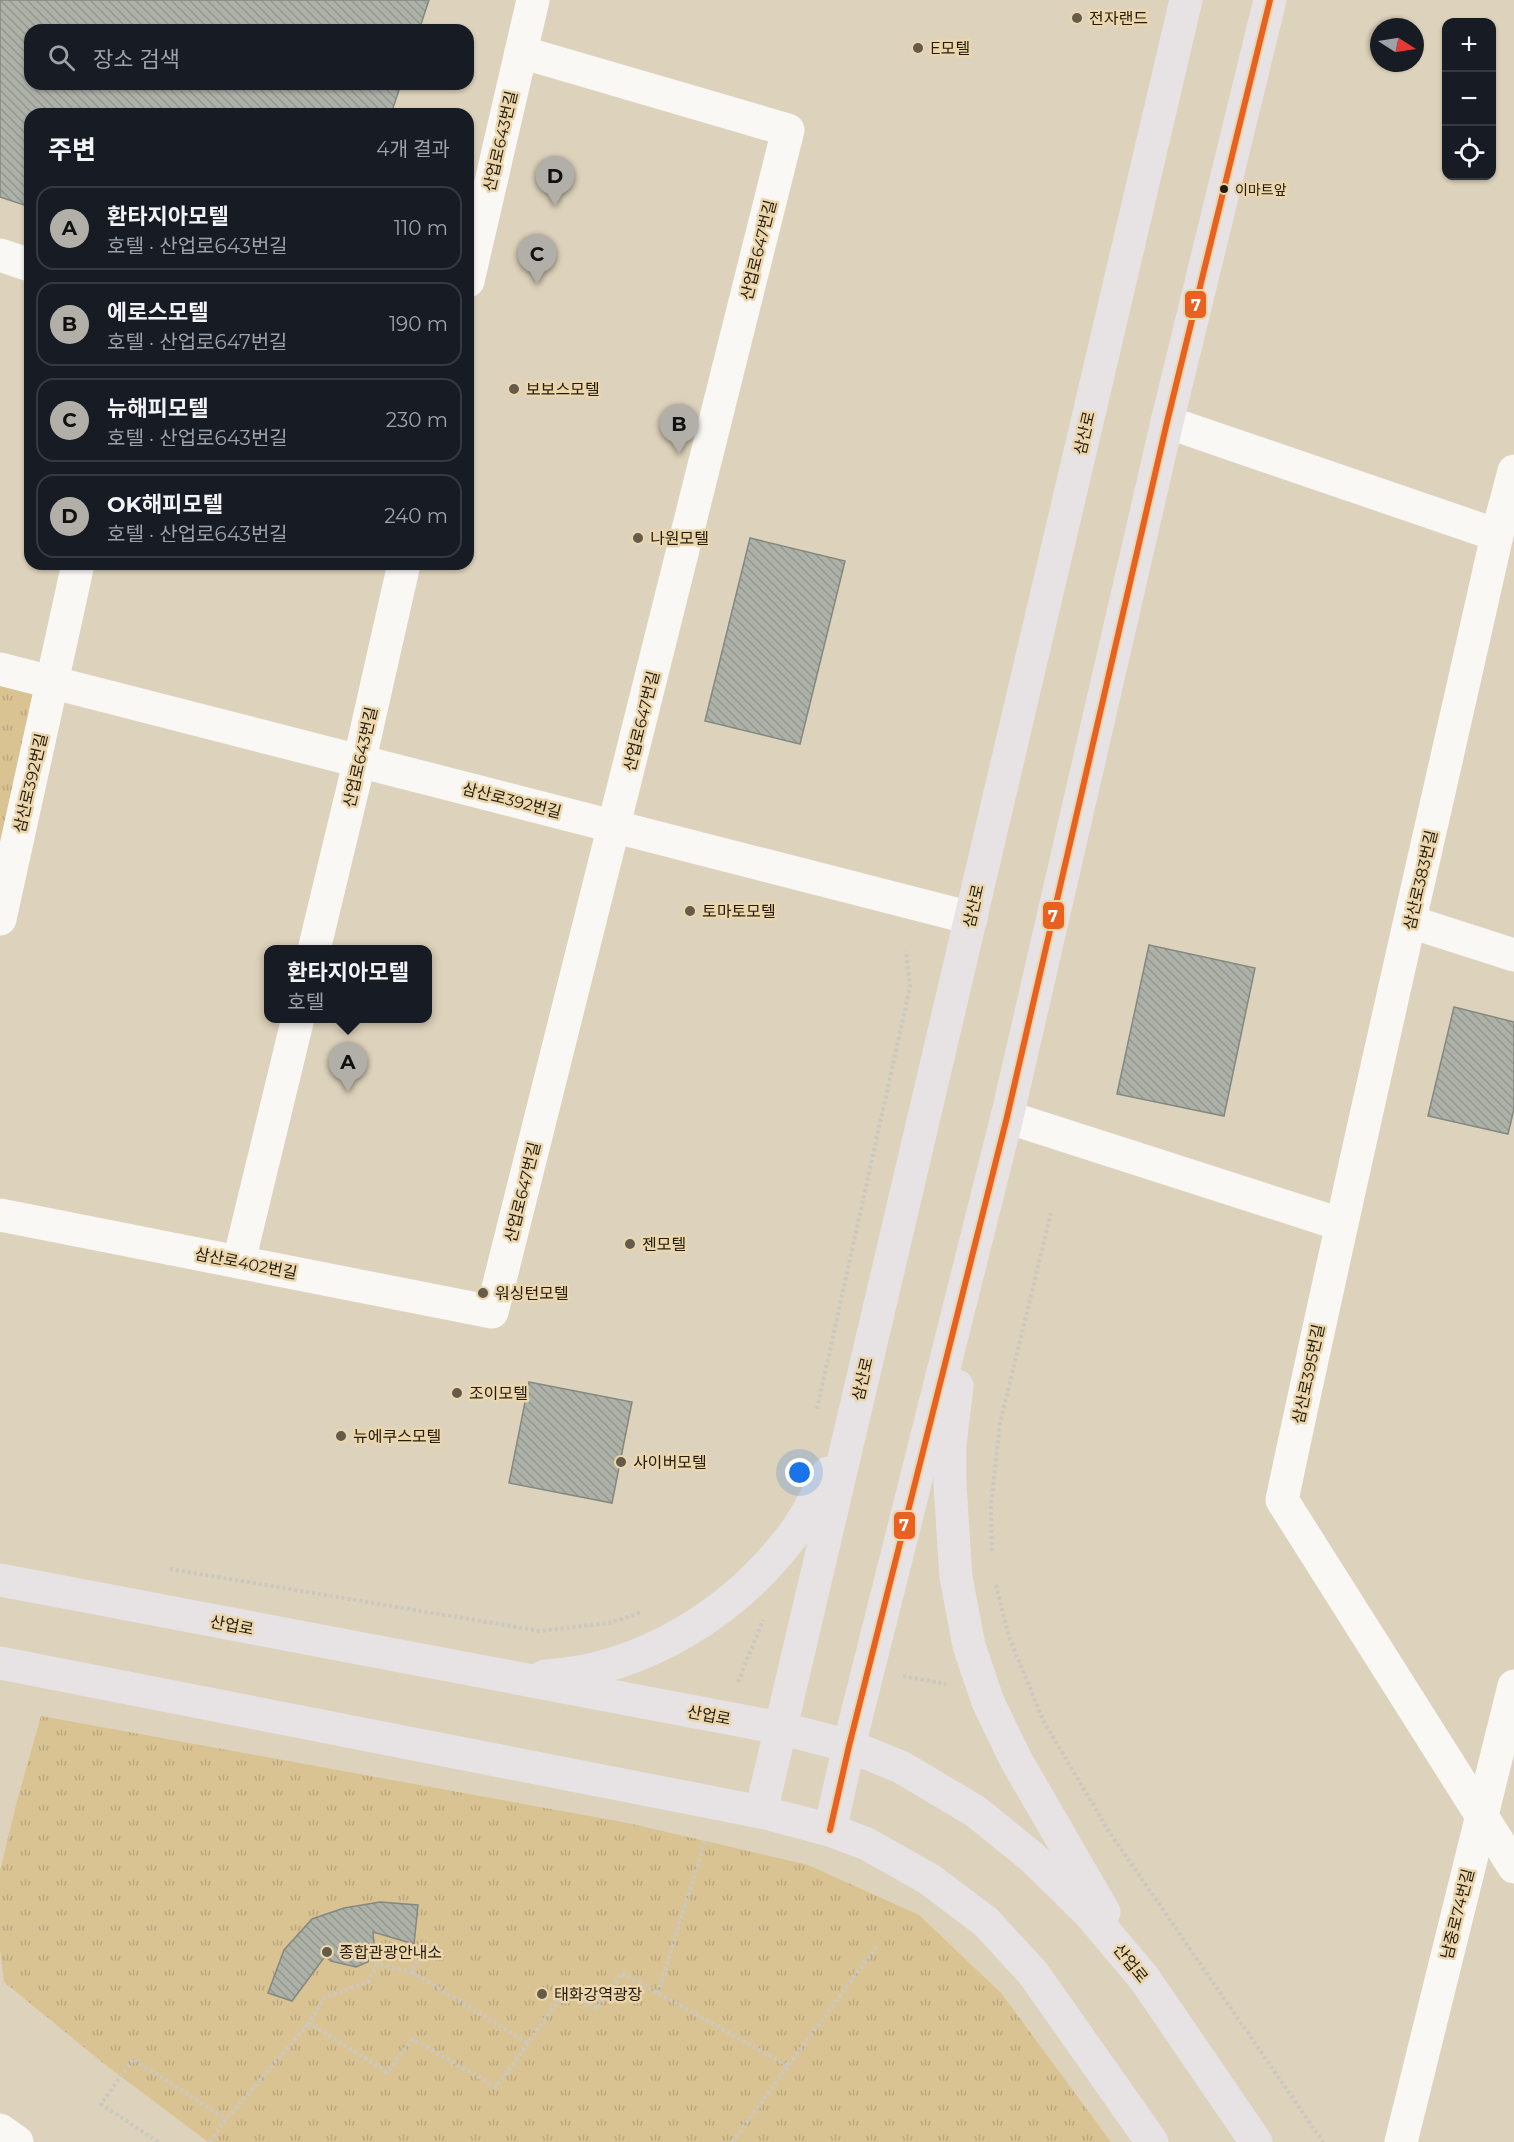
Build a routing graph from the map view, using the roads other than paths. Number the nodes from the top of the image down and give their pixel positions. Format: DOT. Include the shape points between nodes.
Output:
graph roads {
  1 [pos="533,0"];
  2 [pos="1186,0"];
  3 [pos="1270,0"];
  4 [pos="521,52"];
  5 [pos="0,255"];
  6 [pos="474,255"];
  7 [pos="24,263"];
  8 [pos="1167,422"];
  9 [pos="1514,471"];
  10 [pos="1497,535"];
  11 [pos="77,570"];
  12 [pos="403,570"];
  13 [pos="0,669"];
  14 [pos="53,683"];
  15 [pos="359,763"];
  16 [pos="615,826"];
  17 [pos="971,918"];
  18 [pos="0,919"];
  19 [pos="1411,922"];
  20 [pos="315,945"];
  21 [pos="1514,955"];
  22 [pos="297,1023"];
  23 [pos="1007,1117"];
  24 [pos="0,1215"];
  25 [pos="1340,1224"];
  26 [pos="972,1256"];
  27 [pos="239,1261"];
  28 [pos="492,1312"];
  29 [pos="853,1419"];
  30 [pos="0,1580"];
  31 [pos="0,1663"];
  32 [pos="512,1678"];
  33 [pos="1514,1686"];
  34 [pos="780,1728"];
  35 [pos="849,1746"];
  36 [pos="760,1812"];
  37 [pos="1481,1816"];
  38 [pos="830,1830"];
  39 [pos="1514,1867"];
  40 [pos="1144,1978"];
  41 [pos="0,2130"];
  42 [pos="17,2142"];
  43 [pos="1152,2142"];
  44 [pos="1256,2142"];
  45 [pos="1401,2142"];
  1 -- 4 [label="street, 산업로643번길"];
  2 -- 17 [label="main road, 삼산로"];
  3 -- 8 [label="main road"];
  4 -- 6 [label="street, 산업로643번길"];
  4 -- 16 [label="street, 산업로647번길" via="788,130"];
  5 -- 7 [label="street"];
  8 -- 10 [label="street"];
  8 -- 23 [label="main road"];
  9 -- 10 [label="street, 삼산로383번길"];
  10 -- 19 [label="street, 삼산로383번길"];
  11 -- 14 [label="street"];
  12 -- 15 [label="street, 산업로643번길"];
  13 -- 14 [label="street, 삼산로392번길"];
  14 -- 15 [label="street, 삼산로392번길"];
  14 -- 18 [label="street, 삼산로392번길"];
  15 -- 16 [label="street, 삼산로392번길"];
  15 -- 20 [label="street, 산업로643번길"];
  16 -- 17 [label="street, 삼산로392번길"];
  16 -- 28 [label="street, 산업로647번길"];
  17 -- 29 [label="main road, 삼산로"];
  19 -- 21 [label="street"];
  19 -- 25 [label="street, 삼산로383번길"];
  22 -- 27 [label="street"];
  23 -- 25 [label="street"];
  23 -- 26 [label="main road"];
  24 -- 27 [label="street, 삼산로402번길"];
  25 -- 37 [label="street, 삼산로395번길" via="1282,1500"];
  26 -- 35 [label="main road"];
  26 -- 40 [label="main road" via="950,1445 956,1577 969,1646 988,1702 1016,1760"];
  27 -- 28 [label="street, 삼산로402번길"];
  29 -- 32 [label="main road" via="818,1494 795,1532 763,1570 696,1625 652,1650 608,1665 561,1675"];
  29 -- 34 [label="main road, 삼산로"];
  30 -- 32 [label="main road, 산업로"];
  31 -- 36 [label="main road"];
  32 -- 34 [label="main road, 산업로"];
  33 -- 37 [label="street, 남중로74번길"];
  34 -- 35 [label="main road, 산업로"];
  34 -- 36 [label="main road, 삼산로"];
  35 -- 38 [label="main road"];
  35 -- 40 [label="main road, 산업로" via="901,1767 975,1811 1033,1858 1090,1914"];
  36 -- 38 [label="main road"];
  37 -- 39 [label="street, 삼산로395번길"];
  37 -- 45 [label="street, 남중로74번길"];
  38 -- 43 [label="main road" via="867,1844 929,1879 986,1922 1034,1973"];
  40 -- 44 [label="main road, 산업로"];
  41 -- 42 [label="street"];
}
